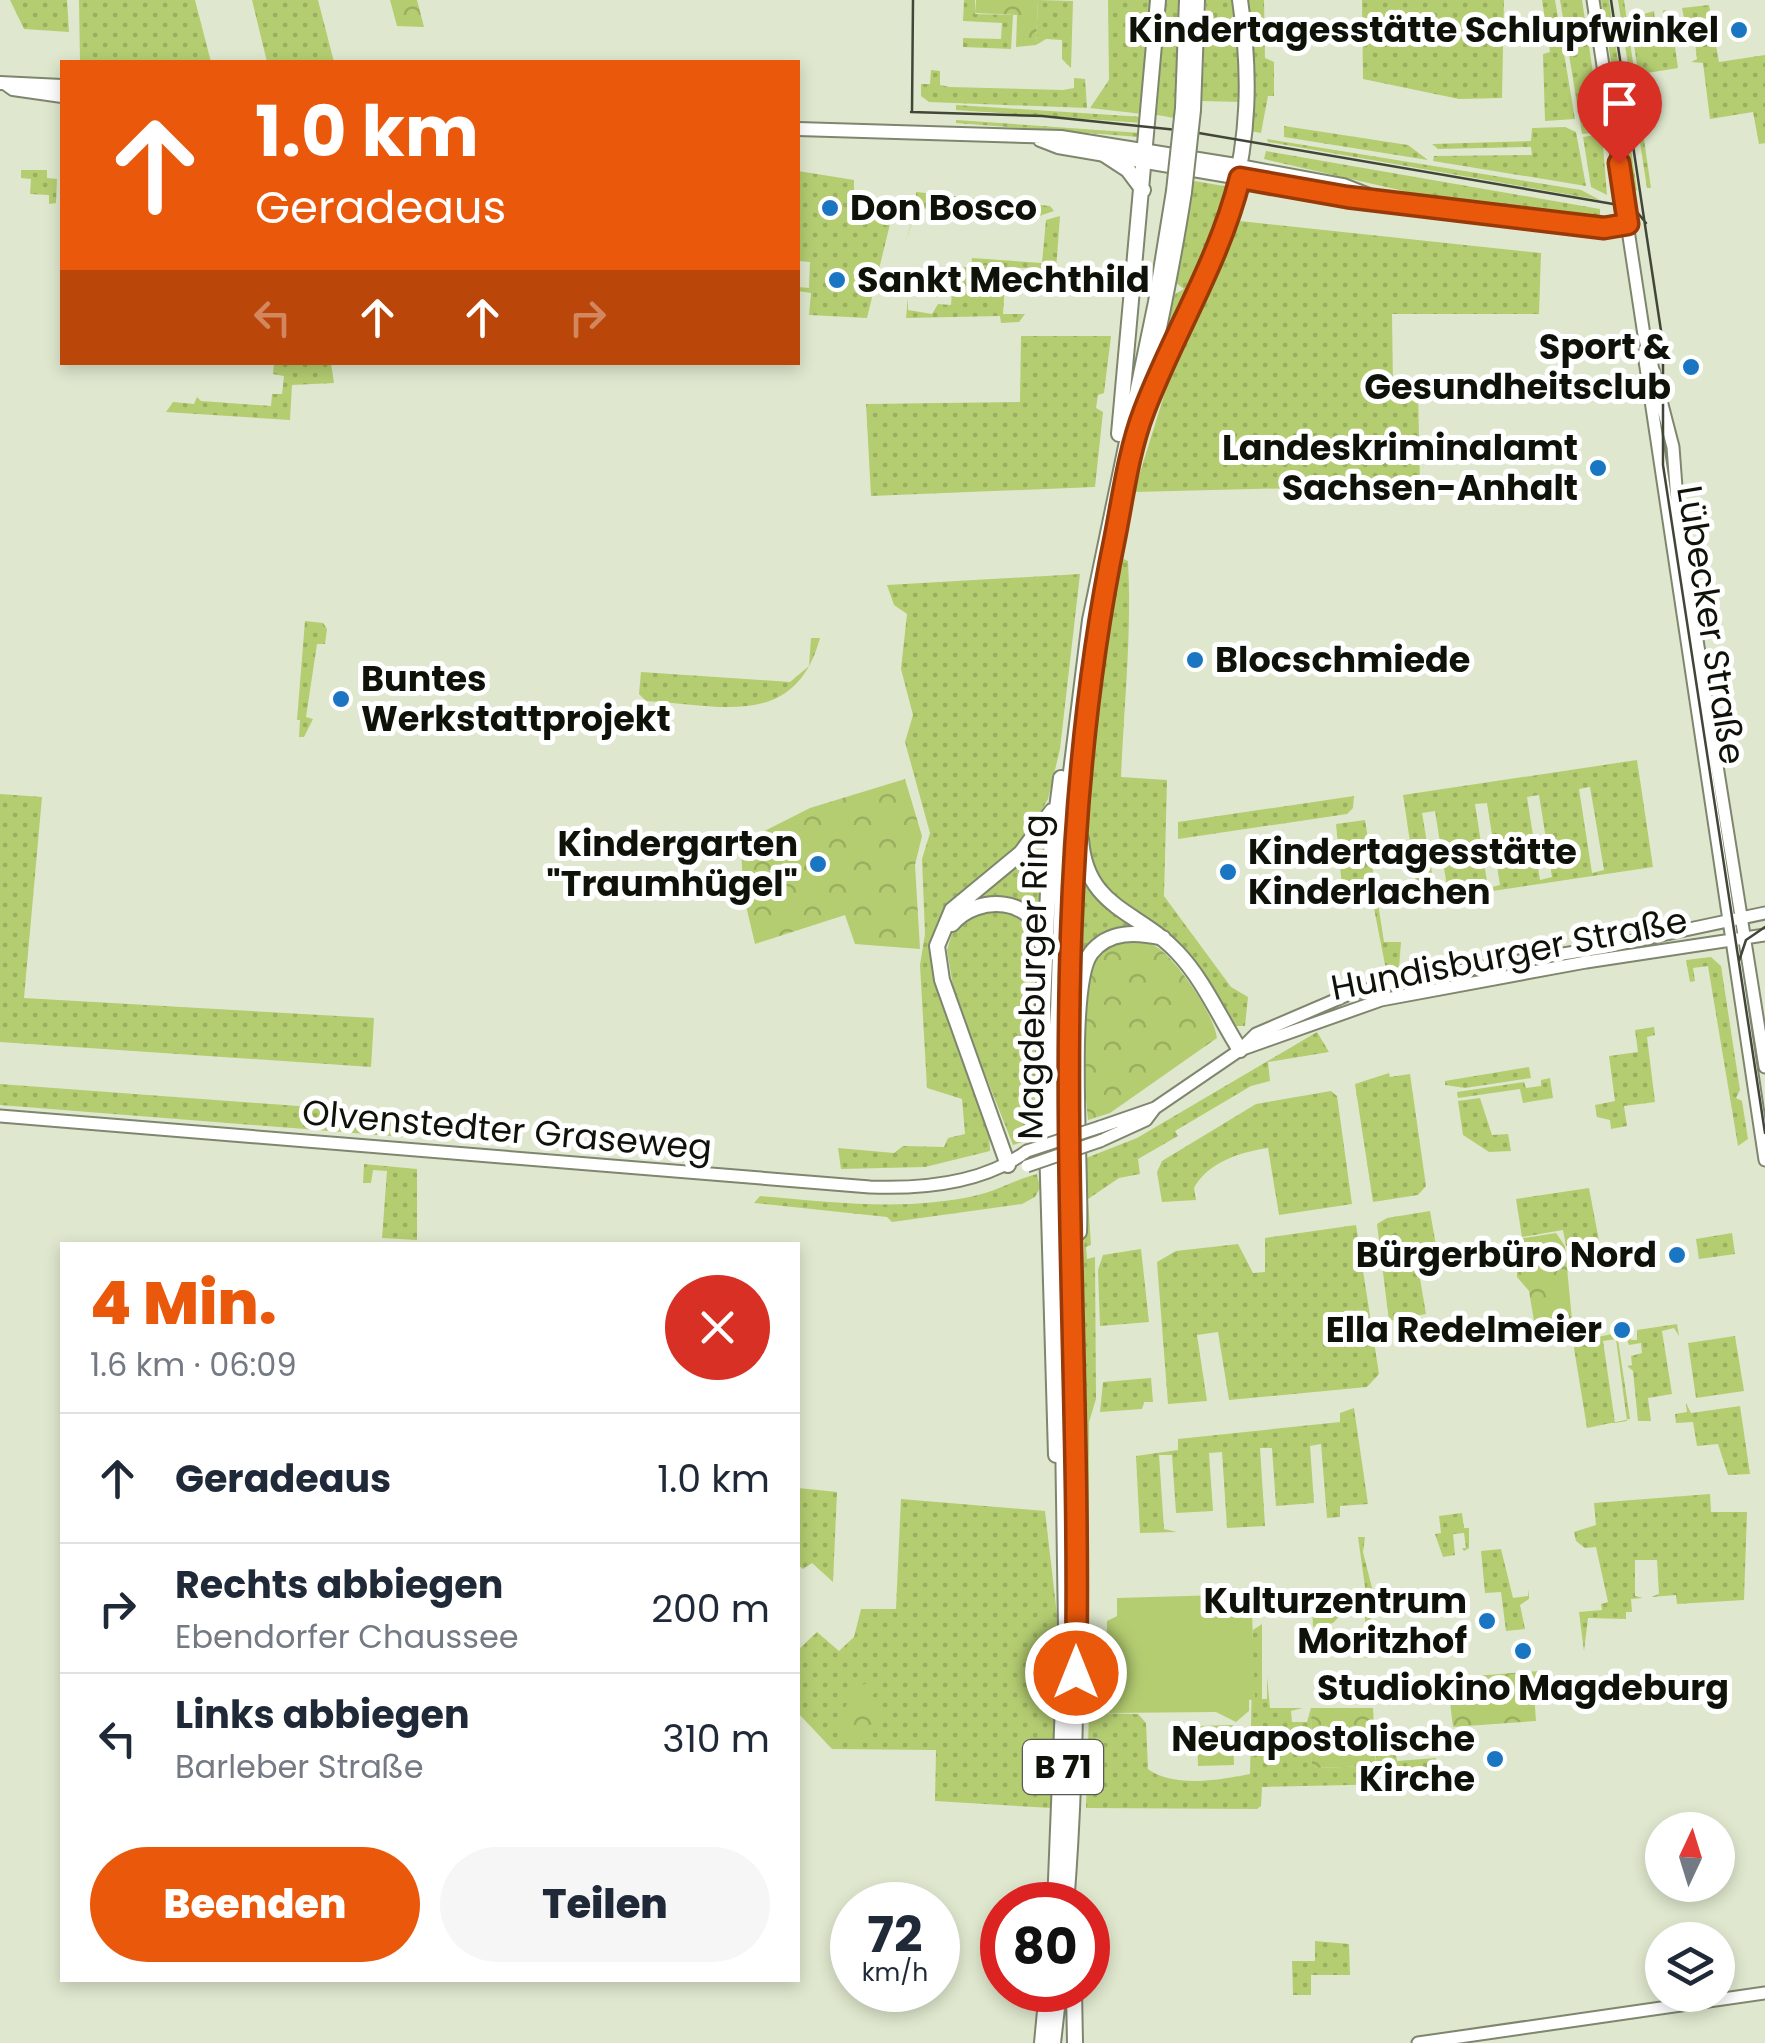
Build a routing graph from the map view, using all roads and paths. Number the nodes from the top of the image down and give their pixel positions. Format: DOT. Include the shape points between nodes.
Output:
graph roads {
  1 [pos="1158,0"];
  2 [pos="1187,0"];
  3 [pos="1198,0"];
  4 [pos="1240,0"];
  5 [pos="1593,0"];
  6 [pos="3,83"];
  7 [pos="60,86"];
  8 [pos="60,96"];
  9 [pos="1188,109"];
  10 [pos="800,130"];
  11 [pos="1038,139"];
  12 [pos="1105,154"];
  13 [pos="1145,156"];
  14 [pos="1241,172"];
  15 [pos="1143,190"];
  16 [pos="1179,192"];
  17 [pos="1628,224"];
  18 [pos="1143,413"];
  19 [pos="1114,493"];
  20 [pos="1074,729"];
  21 [pos="1078,794"];
  22 [pos="1056,802"];
  23 [pos="1765,913"];
  24 [pos="1733,918"];
  25 [pos="1765,935"];
  26 [pos="1163,938"];
  27 [pos="1736,940"];
  28 [pos="1044,968"];
  29 [pos="945,988"];
  30 [pos="1240,1050"];
  31 [pos="1765,1066"];
  32 [pos="1155,1108"];
  33 [pos="0,1116"];
  34 [pos="1765,1160"];
  35 [pos="1008,1165"];
  36 [pos="1071,1260"];
  37 [pos="1064,1520"];
  38 [pos="1074,1778"];
  39 [pos="1055,1882"];
  40 [pos="1067,1882"];
  41 [pos="1076,1882"];
  42 [pos="1765,1993"];
  43 [pos="1045,2012"];
  44 [pos="1056,2012"];
  45 [pos="1074,2012"];
  46 [pos="1042,2043"];
  47 [pos="1053,2043"];
  48 [pos="1075,2043"];
  49 [pos="1418,2043"];
  1 -- 13 [label="highway"];
  2 -- 9 [label="highway, Magdeburger Ring"];
  3 -- 9 [label="highway, Magdeburger Ring"];
  4 -- 14 [label="highway" via="1246,78"];
  5 -- 17 [label="main road, Lübecker Straße"];
  6 -- 7 [label="main road"];
  6 -- 8 [label="main road"];
  9 -- 16 [label="highway, Magdeburger Ring, bridge"];
  10 -- 11 [label="main road"];
  11 -- 12 [label="main road"];
  11 -- 13 [label="main road" via="1060,137"];
  12 -- 13 [label="main road"];
  12 -- 15 [label="highway"];
  13 -- 14 [label="main road"];
  13 -- 15 [label="highway"];
  14 -- 17 [label="main road" via="1382,199 1603,228"];
  14 -- 18 [label="highway, B 71" via="1218,251"];
  15 -- 19 [label="highway, B 71" via="1110,480"];
  16 -- 18 [label="highway, Magdeburger Ring"];
  16 -- 19 [label="highway, Magdeburger Ring"];
  17 -- 24 [label="main road, Lübecker Straße" via="1646,380"];
  18 -- 21 [label="highway, Magdeburger Ring / B 71" via="1103,600"];
  19 -- 20 [label="highway, Magdeburger Ring / B 71"];
  20 -- 22 [label="highway"];
  20 -- 37 [label="highway, Magdeburger Ring / B 71" via="1057,978"];
  21 -- 26 [label="highway" via="1082,854 1092,880 1119,911"];
  21 -- 36 [label="highway, Magdeburger Ring / B 71" via="1068,964"];
  22 -- 28 [label="highway"];
  22 -- 29 [label="highway" via="1021,854 947,917 937,946"];
  23 -- 24 [label="main road, Hundisburger Straße"];
  24 -- 27 [label="main road, Lübecker Straße"];
  24 -- 30 [label="main road, Hundisburger Straße" via="1382,985 1320,1004"];
  25 -- 27 [label="main road, Hundisburger Straße"];
  26 -- 30 [label="highway"];
  26 -- 36 [label="highway" via="1113,936 1094,950 1082,972 1080,1202"];
  27 -- 30 [label="main road, Hundisburger Straße" via="1385,999"];
  27 -- 31 [label="main road, Lübecker Straße"];
  27 -- 34 [label="main road, Lübecker Straße"];
  28 -- 29 [label="highway" via="1032,920 1009,905 984,904 964,912 946,933"];
  28 -- 37 [label="highway" via="1051,1417"];
  29 -- 35 [label="highway"];
  30 -- 32 [label="main road, Hundisburger Straße"];
  32 -- 35 [label="main road, Hundisburger Straße, bridge" via="1027,1151"];
  32 -- 35 [label="main road, Hundisburger Straße, bridge" via="1146,1120 1100,1141 1027,1166"];
  33 -- 35 [label="main road, Olvenstedter Graseweg" via="854,1186 923,1185"];
  36 -- 38 [label="highway, Magdeburger Ring / B 71"];
  37 -- 39 [label="highway, Magdeburger Ring / B 71"];
  38 -- 40 [label="highway, Magdeburger Ring / B 71"];
  38 -- 41 [label="highway"];
  42 -- 49 [label="main road"];
  43 -- 46 [label="highway"];
  44 -- 47 [label="highway"];
  45 -- 48 [label="highway"];
}
